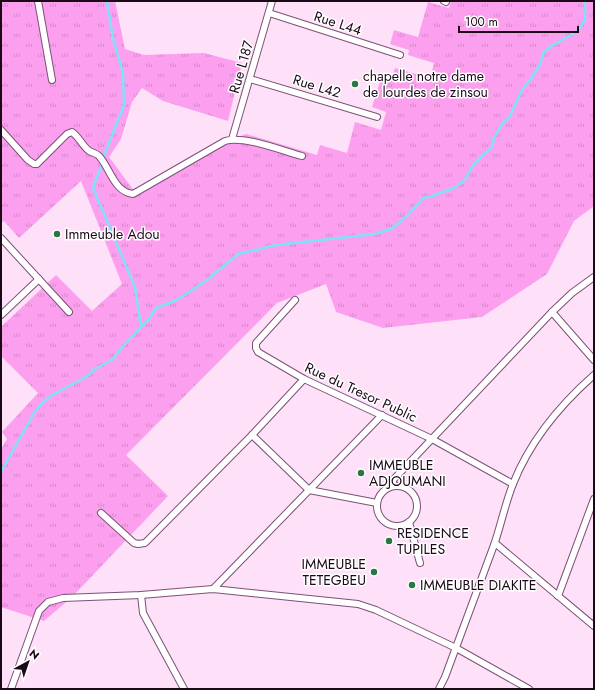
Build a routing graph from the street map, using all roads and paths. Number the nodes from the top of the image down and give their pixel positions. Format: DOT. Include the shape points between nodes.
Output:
graph roads {
  1 [pos="38,1"];
  2 [pos="272,1"];
  3 [pos="269,13"];
  4 [pos="400,55"];
  5 [pos="250,79"];
  6 [pos="52,80"];
  7 [pos="377,117"];
  8 [pos="1,130"];
  9 [pos="232,139"];
  10 [pos="302,156"];
  11 [pos="1,238"];
  12 [pos="594,277"];
  13 [pos="39,279"];
  14 [pos="295,300"];
  15 [pos="69,312"];
  16 [pos="552,312"];
  17 [pos="1,315"];
  18 [pos="594,360"];
  19 [pos="594,375"];
  20 [pos="304,379"];
  21 [pos="382,415"];
  22 [pos="252,435"];
  23 [pos="432,439"];
  24 [pos="513,484"];
  25 [pos="393,486"];
  26 [pos="309,490"];
  27 [pos="594,499"];
  28 [pos="378,503"];
  29 [pos="101,513"];
  30 [pos="409,522"];
  31 [pos="495,544"];
  32 [pos="420,563"];
  33 [pos="213,589"];
  34 [pos="141,595"];
  35 [pos="558,596"];
  36 [pos="594,626"];
  37 [pos="456,648"];
  38 [pos="11,689"];
  39 [pos="184,689"];
  40 [pos="439,689"];
  41 [pos="529,689"];
  1 -- 6 [label="street"];
  2 -- 3 [label="street, Rue L187"];
  3 -- 4 [label="street, Rue L44"];
  3 -- 5 [label="street, Rue L187"];
  5 -- 7 [label="street, Rue L42"];
  5 -- 9 [label="street, Rue L187"];
  8 -- 9 [label="street" via="34,164 72,132 89,151 98,154 122,190 133,194"];
  9 -- 10 [label="street"];
  11 -- 13 [label="street"];
  12 -- 16 [label="street"];
  13 -- 15 [label="street"];
  13 -- 17 [label="street"];
  14 -- 20 [label="street, Rue du Tresor Public" via="256,343 256,348 258,352"];
  16 -- 18 [label="street"];
  16 -- 23 [label="street"];
  19 -- 24 [label="street" via="537,438"];
  20 -- 21 [label="street, Rue du Tresor Public"];
  20 -- 22 [label="street"];
  21 -- 23 [label="street, Rue du Tresor Public"];
  21 -- 26 [label="street"];
  22 -- 26 [label="street"];
  22 -- 29 [label="street" via="145,543 134,543"];
  23 -- 24 [label="street, Rue du Tresor Public"];
  23 -- 25 [label="street" via="393,480"];
  24 -- 31 [label="street"];
  25 -- 28 [label="street" via="383,492"];
  25 -- 30 [label="street" via="406,488 416,498 417,511"];
  26 -- 28 [label="street"];
  26 -- 33 [label="street"];
  27 -- 35 [label="street"];
  28 -- 30 [label="street" via="380,516 390,525 403,525"];
  30 -- 32 [label="street"];
  31 -- 35 [label="street"];
  31 -- 37 [label="street"];
  33 -- 34 [label="street"];
  33 -- 37 [label="street" via="358,604"];
  34 -- 38 [label="street" via="63,598 48,602 39,611"];
  34 -- 39 [label="street" via="149,625"];
  35 -- 36 [label="street"];
  37 -- 40 [label="street"];
  37 -- 41 [label="street"];
}
